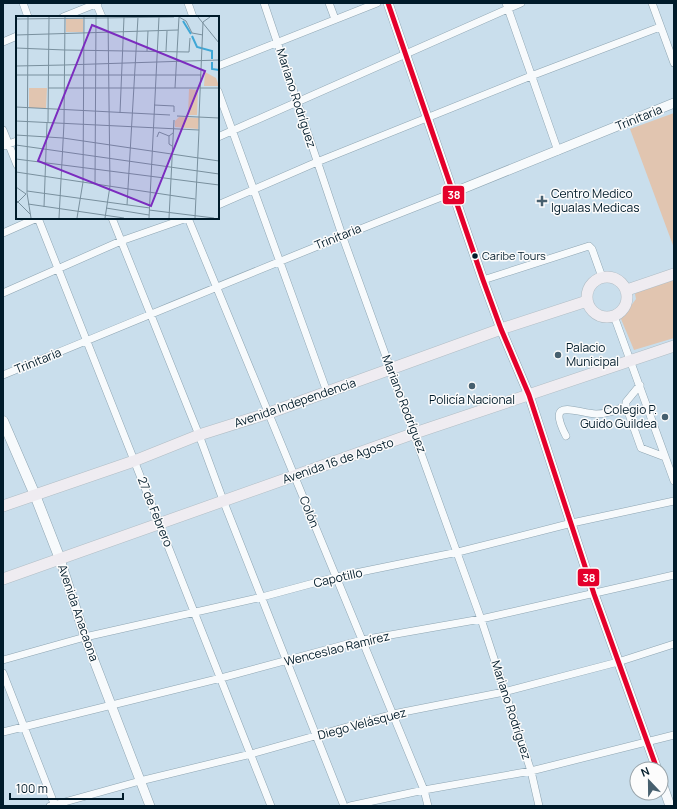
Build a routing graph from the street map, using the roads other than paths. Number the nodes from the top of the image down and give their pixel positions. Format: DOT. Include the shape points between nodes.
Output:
graph roads {
  1 [pos="23,3"];
  2 [pos="97,3"];
  3 [pos="188,3"];
  4 [pos="264,3"];
  5 [pos="329,3"];
  6 [pos="377,3"];
  7 [pos="388,3"];
  8 [pos="521,3"];
  9 [pos="652,3"];
  10 [pos="507,6"];
  11 [pos="28,16"];
  12 [pos="65,16"];
  13 [pos="102,16"];
  14 [pos="193,16"];
  15 [pos="334,19"];
  16 [pos="660,28"];
  17 [pos="16,36"];
  18 [pos="3,42"];
  19 [pos="277,42"];
  20 [pos="405,54"];
  21 [pos="674,63"];
  22 [pos="219,66"];
  23 [pos="531,76"];
  24 [pos="219,94"];
  25 [pos="298,101"];
  26 [pos="674,104"];
  27 [pos="427,119"];
  28 [pos="3,130"];
  29 [pos="232,131"];
  30 [pos="219,138"];
  31 [pos="16,141"];
  32 [pos="6,145"];
  33 [pos="558,151"];
  34 [pos="317,162"];
  35 [pos="16,163"];
  36 [pos="254,190"];
  37 [pos="452,193"];
  38 [pos="219,205"];
  39 [pos="35,219"];
  40 [pos="37,219"];
  41 [pos="112,219"];
  42 [pos="185,219"];
  43 [pos="188,219"];
  44 [pos="3,233"];
  45 [pos="342,235"];
  46 [pos="121,241"];
  47 [pos="279,261"];
  48 [pos="58,268"];
  49 [pos="674,274"];
  50 [pos="602,277"];
  51 [pos="483,280"];
  52 [pos="216,287"];
  53 [pos="627,290"];
  54 [pos="3,293"];
  55 [pos="587,301"];
  56 [pos="150,316"];
  57 [pos="614,316"];
  58 [pos="502,329"];
  59 [pos="87,341"];
  60 [pos="674,346"];
  61 [pos="632,361"];
  62 [pos="391,370"];
  63 [pos="3,375"];
  64 [pos="640,384"];
  65 [pos="327,392"];
  66 [pos="529,395"];
  67 [pos="626,406"];
  68 [pos="269,413"];
  69 [pos="3,421"];
  70 [pos="415,433"];
  71 [pos="199,435"];
  72 [pos="566,436"];
  73 [pos="665,457"];
  74 [pos="134,460"];
  75 [pos="294,476"];
  76 [pos="674,482"];
  77 [pos="35,495"];
  78 [pos="223,500"];
  79 [pos="674,501"];
  80 [pos="3,506"];
  81 [pos="159,523"];
  82 [pos="572,523"];
  83 [pos="458,552"];
  84 [pos="60,559"];
  85 [pos="674,575"];
  86 [pos="336,577"];
  87 [pos="3,579"];
  88 [pos="594,594"];
  89 [pos="262,597"];
  90 [pos="194,612"];
  91 [pos="481,619"];
  92 [pos="85,637"];
  93 [pos="362,640"];
  94 [pos="674,644"];
  95 [pos="3,660"];
  96 [pos="287,661"];
  97 [pos="618,662"];
  98 [pos="3,673"];
  99 [pos="220,678"];
  100 [pos="504,692"];
  101 [pos="111,706"];
  102 [pos="393,714"];
  103 [pos="24,727"];
  104 [pos="3,732"];
  105 [pos="674,735"];
  106 [pos="317,736"];
  107 [pos="648,741"];
  108 [pos="251,754"];
  109 [pos="654,761"];
  110 [pos="531,771"];
  111 [pos="140,781"];
  112 [pos="424,790"];
  113 [pos="53,806"];
  114 [pos="150,806"];
  115 [pos="271,806"];
  116 [pos="344,806"];
  117 [pos="350,806"];
  118 [pos="428,806"];
  119 [pos="539,806"];
  1 -- 11 [label="street"];
  2 -- 12 [label="street"];
  2 -- 13 [label="street"];
  3 -- 14 [label="street"];
  4 -- 19 [label="street, Mariano Rodríguez"];
  5 -- 15 [label="street"];
  6 -- 15 [label="street"];
  7 -- 20 [label="street"];
  8 -- 10 [label="street"];
  9 -- 16 [label="street"];
  10 -- 20 [label="street"];
  10 -- 23 [label="street"];
  15 -- 19 [label="street"];
  16 -- 21 [label="street"];
  16 -- 23 [label="street"];
  17 -- 18 [label="street"];
  19 -- 22 [label="street"];
  19 -- 25 [label="street, Mariano Rodríguez"];
  20 -- 25 [label="street"];
  20 -- 27 [label="street"];
  23 -- 27 [label="street"];
  23 -- 33 [label="street"];
  24 -- 29 [label="street"];
  25 -- 29 [label="street"];
  25 -- 34 [label="street, Mariano Rodríguez"];
  26 -- 33 [label="street, Trinitaria"];
  27 -- 34 [label="street"];
  27 -- 37 [label="street"];
  28 -- 32 [label="street"];
  29 -- 30 [label="street"];
  29 -- 36 [label="street"];
  31 -- 32 [label="street"];
  32 -- 35 [label="street"];
  33 -- 37 [label="street, Trinitaria"];
  34 -- 36 [label="street"];
  34 -- 45 [label="street, Mariano Rodríguez"];
  36 -- 38 [label="street"];
  36 -- 47 [label="street"];
  37 -- 45 [label="street, Trinitaria"];
  37 -- 51 [label="street"];
  39 -- 44 [label="street"];
  40 -- 48 [label="street, 27 de Febrero"];
  41 -- 46 [label="street"];
  42 -- 46 [label="street"];
  43 -- 52 [label="street, Colón"];
  45 -- 47 [label="street, Trinitaria"];
  45 -- 62 [label="street, Mariano Rodríguez"];
  46 -- 48 [label="street"];
  46 -- 56 [label="street"];
  47 -- 52 [label="street, Trinitaria"];
  47 -- 65 [label="street"];
  48 -- 54 [label="street"];
  48 -- 59 [label="street, 27 de Febrero"];
  49 -- 53 [label="main road"];
  50 -- 51 [label="street" via="589,246"];
  50 -- 53 [label="main road" via="608,276 619,280"];
  50 -- 55 [label="main road" via="591,284"];
  51 -- 58 [label="street"];
  52 -- 56 [label="street, Trinitaria"];
  52 -- 68 [label="street, Colón"];
  53 -- 57 [label="main road" via="624,309"];
  55 -- 57 [label="main road" via="594,313 600,317"];
  55 -- 58 [label="main road, Avenida Independencia"];
  56 -- 59 [label="street, Trinitaria"];
  56 -- 71 [label="street"];
  57 -- 61 [label="street"];
  58 -- 62 [label="main road, Avenida Independencia"];
  58 -- 66 [label="street"];
  59 -- 63 [label="street, Trinitaria"];
  59 -- 74 [label="street, 27 de Febrero"];
  60 -- 61 [label="main road, Avenida 16 de Agosto"];
  61 -- 64 [label="street"];
  61 -- 66 [label="main road, Avenida 16 de Agosto"];
  62 -- 65 [label="main road, Avenida Independencia"];
  62 -- 70 [label="street, Mariano Rodríguez"];
  64 -- 67 [label="street" via="626,402"];
  64 -- 73 [label="street"];
  65 -- 68 [label="main road, Avenida Independencia"];
  66 -- 70 [label="main road, Avenida 16 de Agosto"];
  66 -- 82 [label="street"];
  67 -- 72 [label="street" via="609,413 594,414 568,408 562,410 560,426"];
  67 -- 73 [label="street" via="641,448"];
  68 -- 71 [label="main road, Avenida Independencia"];
  68 -- 75 [label="street, Colón"];
  69 -- 77 [label="main road, Avenida Anacaona"];
  70 -- 75 [label="main road, Avenida 16 de Agosto"];
  70 -- 83 [label="street, Mariano Rodríguez"];
  71 -- 74 [label="main road, Avenida Independencia"];
  71 -- 78 [label="street"];
  73 -- 76 [label="street"];
  74 -- 77 [label="main road, Avenida Independencia"];
  74 -- 81 [label="street, 27 de Febrero"];
  75 -- 78 [label="main road, Avenida 16 de Agosto"];
  75 -- 86 [label="street, Colón"];
  77 -- 80 [label="main road, Avenida Independencia"];
  77 -- 84 [label="main road, Avenida Anacaona"];
  78 -- 81 [label="main road, Avenida 16 de Agosto"];
  78 -- 89 [label="street"];
  79 -- 82 [label="street, Capotillo"];
  81 -- 84 [label="main road, Avenida 16 de Agosto"];
  81 -- 90 [label="street, 27 de Febrero"];
  82 -- 83 [label="street, Capotillo"];
  82 -- 88 [label="street"];
  83 -- 86 [label="street, Capotillo"];
  83 -- 91 [label="street, Mariano Rodríguez"];
  84 -- 87 [label="main road, Avenida 16 de Agosto"];
  84 -- 92 [label="street, Avenida Anacaona"];
  85 -- 88 [label="street, Wenceslao Ramírez"];
  86 -- 89 [label="street, Capotillo"];
  86 -- 93 [label="street, Colón"];
  88 -- 91 [label="street, Wenceslao Ramírez"];
  88 -- 97 [label="street"];
  89 -- 90 [label="street, Capotillo"];
  89 -- 96 [label="street"];
  90 -- 92 [label="street, Capotillo"];
  90 -- 99 [label="street, 27 de Febrero"];
  91 -- 93 [label="street, Wenceslao Ramírez"];
  91 -- 100 [label="street, Mariano Rodríguez"];
  92 -- 95 [label="street, Capotillo"];
  92 -- 101 [label="street, Avenida Anacaona"];
  93 -- 96 [label="street, Wenceslao Ramírez"];
  93 -- 102 [label="street, Colón"];
  94 -- 97 [label="street, Diego Velásquez"];
  96 -- 99 [label="street, Wenceslao Ramírez"];
  96 -- 106 [label="street"];
  97 -- 100 [label="street, Diego Velásquez"];
  97 -- 107 [label="street"];
  98 -- 103 [label="street"];
  99 -- 101 [label="street, Wenceslao Ramírez"];
  99 -- 108 [label="street, 27 de Febrero"];
  100 -- 102 [label="street, Diego Velásquez"];
  100 -- 110 [label="street, Mariano Rodríguez"];
  101 -- 103 [label="street, Wenceslao Ramírez"];
  101 -- 111 [label="street, Avenida Anacaona"];
  102 -- 106 [label="street, Diego Velásquez"];
  102 -- 112 [label="street, Colón"];
  103 -- 104 [label="street, Wenceslao Ramírez"];
  103 -- 113 [label="street"];
  105 -- 107 [label="street"];
  106 -- 108 [label="street, Diego Velásquez"];
  106 -- 116 [label="street"];
  107 -- 109 [label="street"];
  107 -- 110 [label="street"];
  108 -- 111 [label="street, Diego Velásquez"];
  108 -- 115 [label="street, 27 de Febrero"];
  110 -- 112 [label="street"];
  110 -- 119 [label="street, Mariano Rodríguez"];
  111 -- 113 [label="street, Diego Velásquez"];
  111 -- 114 [label="street, Avenida Anacaona"];
  112 -- 117 [label="street"];
  112 -- 118 [label="street, Colón"];
}
